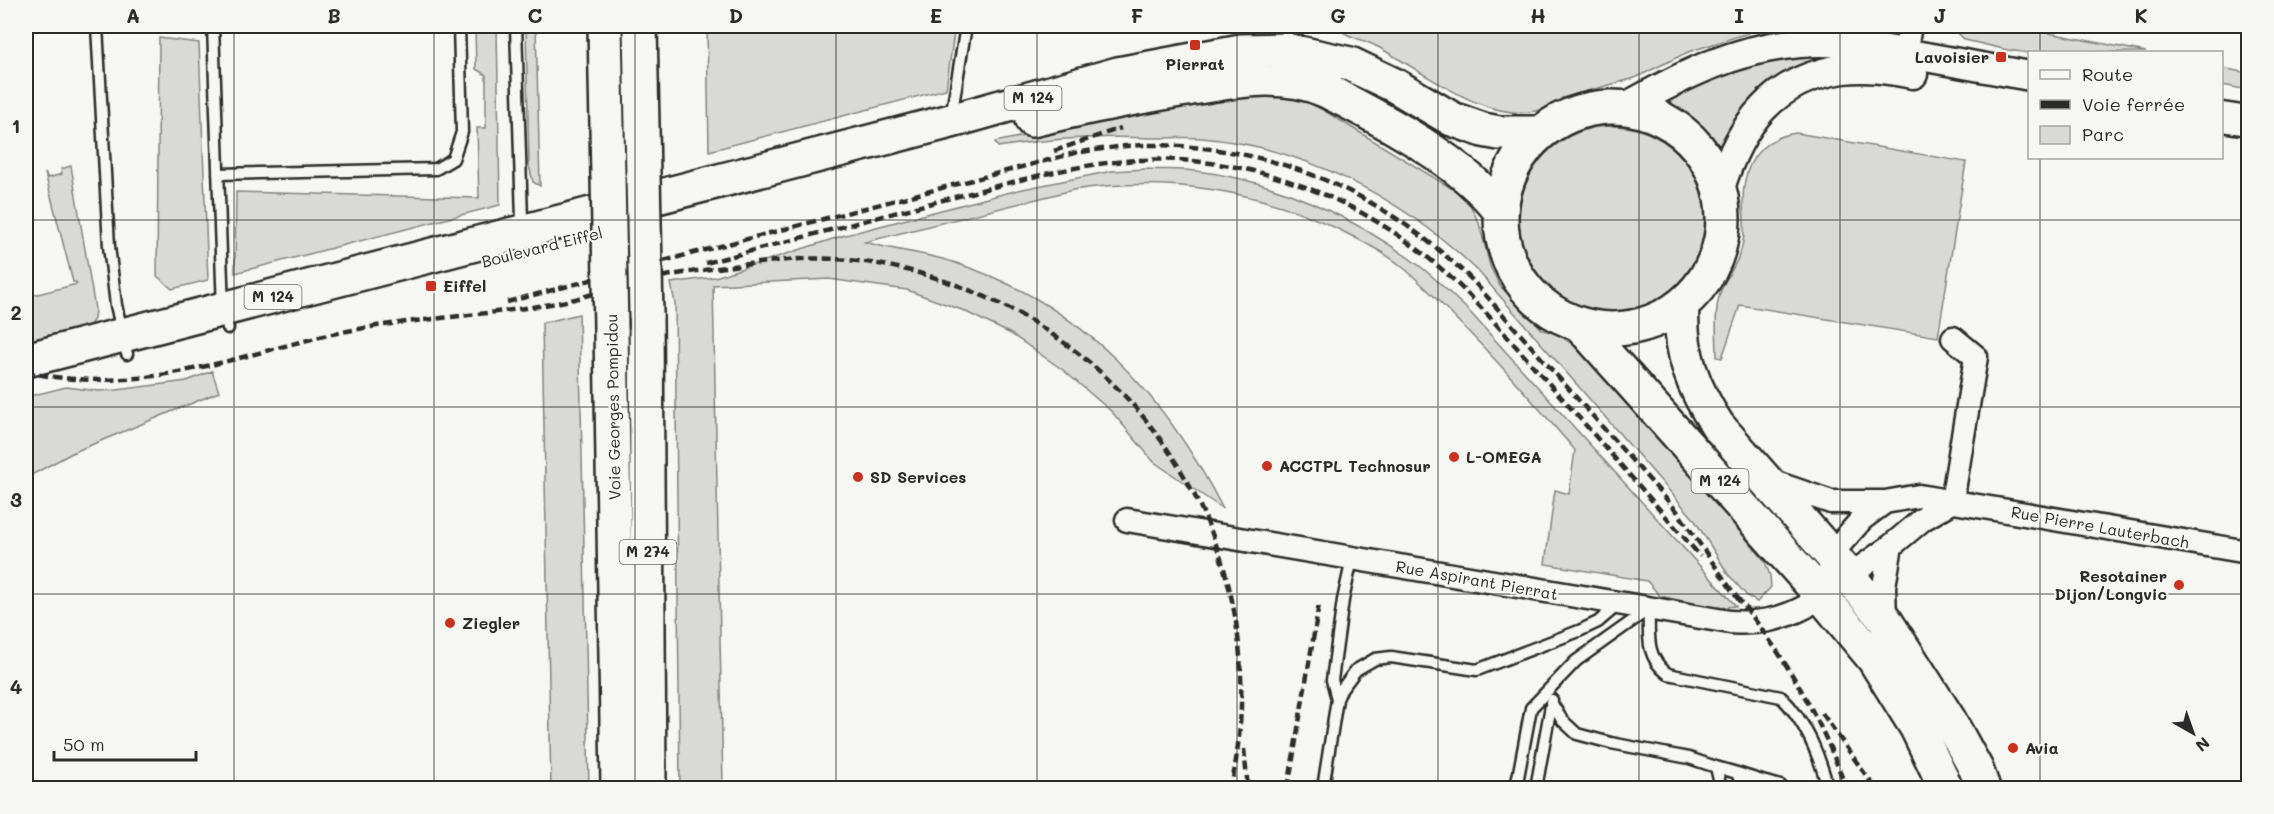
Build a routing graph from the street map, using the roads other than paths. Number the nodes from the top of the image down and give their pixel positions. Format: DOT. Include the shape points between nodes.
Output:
graph roads {
  1 [pos="97,26"];
  2 [pos="213,26"];
  3 [pos="459,26"];
  4 [pos="516,26"];
  5 [pos="605,26"];
  6 [pos="640,26"];
  7 [pos="966,26"];
  8 [pos="1910,26"];
  9 [pos="1853,46"];
  10 [pos="1905,54"];
  11 [pos="1268,57"];
  12 [pos="2028,76"];
  13 [pos="1316,86"];
  14 [pos="2028,93"];
  15 [pos="1626,108"];
  16 [pos="2223,117"];
  17 [pos="951,121"];
  18 [pos="2248,121"];
  19 [pos="1540,133"];
  20 [pos="218,174"];
  21 [pos="1720,189"];
  22 [pos="1501,212"];
  23 [pos="522,242"];
  24 [pos="1682,306"];
  25 [pos="225,319"];
  26 [pos="1581,326"];
  27 [pos="1953,338"];
  28 [pos="125,345"];
  29 [pos="26,360"];
  30 [pos="26,381"];
  31 [pos="1764,479"];
  32 [pos="1885,502"];
  33 [pos="1952,502"];
  34 [pos="1127,520"];
  35 [pos="1891,546"];
  36 [pos="2248,552"];
  37 [pos="1352,559"];
  38 [pos="1841,566"];
  39 [pos="1821,595"];
  40 [pos="1619,604"];
  41 [pos="1649,609"];
  42 [pos="1885,621"];
  43 [pos="1559,680"];
  44 [pos="1337,699"];
  45 [pos="1551,702"];
  46 [pos="1716,766"];
  47 [pos="1737,773"];
  48 [pos="1763,785"];
  49 [pos="1784,788"];
  50 [pos="618,789"];
  51 [pos="649,789"];
  52 [pos="1323,789"];
  53 [pos="1516,789"];
  54 [pos="1536,789"];
  55 [pos="1720,789"];
  56 [pos="1743,789"];
  57 [pos="1828,789"];
  58 [pos="1946,789"];
  59 [pos="1983,789"];
  1 -- 28 [label="lane" via="109,246"];
  2 -- 20 [label="lane"];
  3 -- 20 [label="lane" via="462,132 453,159 436,169"];
  4 -- 23 [label="lane"];
  5 -- 50 [label="main road, Voie Georges Pompidou / M 274, bridge"];
  6 -- 51 [label="main road, Voie Georges Pompidou / M 274, bridge"];
  7 -- 17 [label="lane"];
  8 -- 10 [label="street"];
  9 -- 10 [label="street"];
  9 -- 14 [label="street" via="1879,69"];
  9 -- 15 [label="street" via="1800,42 1721,60"];
  9 -- 21 [label="street" via="1762,109 1737,143"];
  10 -- 12 [label="street"];
  11 -- 13 [label="lane"];
  11 -- 13 [label="main road, M 124" via="1291,80"];
  11 -- 17 [label="main road, M 124" via="1241,51 1118,74"];
  11 -- 19 [label="main road, M 124" via="1350,64 1452,119 1499,133"];
  11 -- 23 [label="main road, Boulevard Eiffel / M 124" via="1059,113"];
  13 -- 22 [label="main road, M 124" via="1374,116 1453,166 1489,196"];
  15 -- 19 [label="main road" via="1596,108 1566,117"];
  15 -- 21 [label="main road" via="1658,116 1686,134 1707,159"];
  16 -- 18 [label="street"];
  17 -- 23 [label="main road, M 124"];
  19 -- 22 [label="main road" via="1512,168"];
  20 -- 25 [label="lane"];
  21 -- 24 [label="main road" via="1724,214 1722,240 1701,287"];
  22 -- 26 [label="main road" via="1504,249 1521,283 1547,310"];
  23 -- 25 [label="main road, Boulevard Eiffel / M 124"];
  24 -- 26 [label="main road" via="1640,326 1616,330"];
  24 -- 31 [label="main road, M 124" via="1683,348 1692,381 1718,426"];
  25 -- 28 [label="main road, Boulevard Eiffel / M 124"];
  26 -- 39 [label="main road, M 124"];
  27 -- 33 [label="street" via="1976,357"];
  28 -- 29 [label="main road, Boulevard Eiffel / M 124"];
  28 -- 30 [label="main road, Boulevard Eiffel / M 124"];
  31 -- 32 [label="street, Rue Pierre Lauterbach" via="1831,502"];
  31 -- 38 [label="main road, M 124"];
  32 -- 33 [label="street, Rue Pierre Lauterbach" via="1919,496"];
  32 -- 38 [label="street, Rue Pierre Lauterbach" via="1839,544"];
  33 -- 35 [label="street" via="1923,519"];
  33 -- 36 [label="street, Rue Pierre Lauterbach"];
  34 -- 37 [label="street, Rue Aspirant Pierrat"];
  35 -- 38 [label="street"];
  35 -- 42 [label="street" via="1884,586"];
  37 -- 40 [label="street, Rue Aspirant Pierrat"];
  37 -- 44 [label="lane" via="1332,680"];
  38 -- 39 [label="street, Rue Pierre Lauterbach"];
  38 -- 42 [label="main road, M 124"];
  39 -- 41 [label="street, Rue Aspirant Pierrat" via="1790,615 1756,623"];
  39 -- 58 [label="main road, M 124" via="1894,689"];
  40 -- 41 [label="street, Rue Aspirant Pierrat"];
  40 -- 44 [label="lane" via="1598,622 1579,631 1477,670 1390,657 1375,659 1356,670"];
  41 -- 43 [label="lane" via="1576,661"];
  41 -- 57 [label="lane" via="1651,652 1657,666 1683,678 1781,697 1795,710 1819,756"];
  42 -- 59 [label="main road, M 124" via="1949,720"];
  43 -- 45 [label="lane"];
  43 -- 53 [label="lane" via="1531,708"];
  44 -- 52 [label="lane"];
  45 -- 46 [label="lane" via="1577,734"];
  45 -- 54 [label="lane"];
  46 -- 47 [label="lane"];
  46 -- 55 [label="lane"];
  47 -- 48 [label="lane"];
  47 -- 56 [label="lane"];
  48 -- 49 [label="lane"];
}
